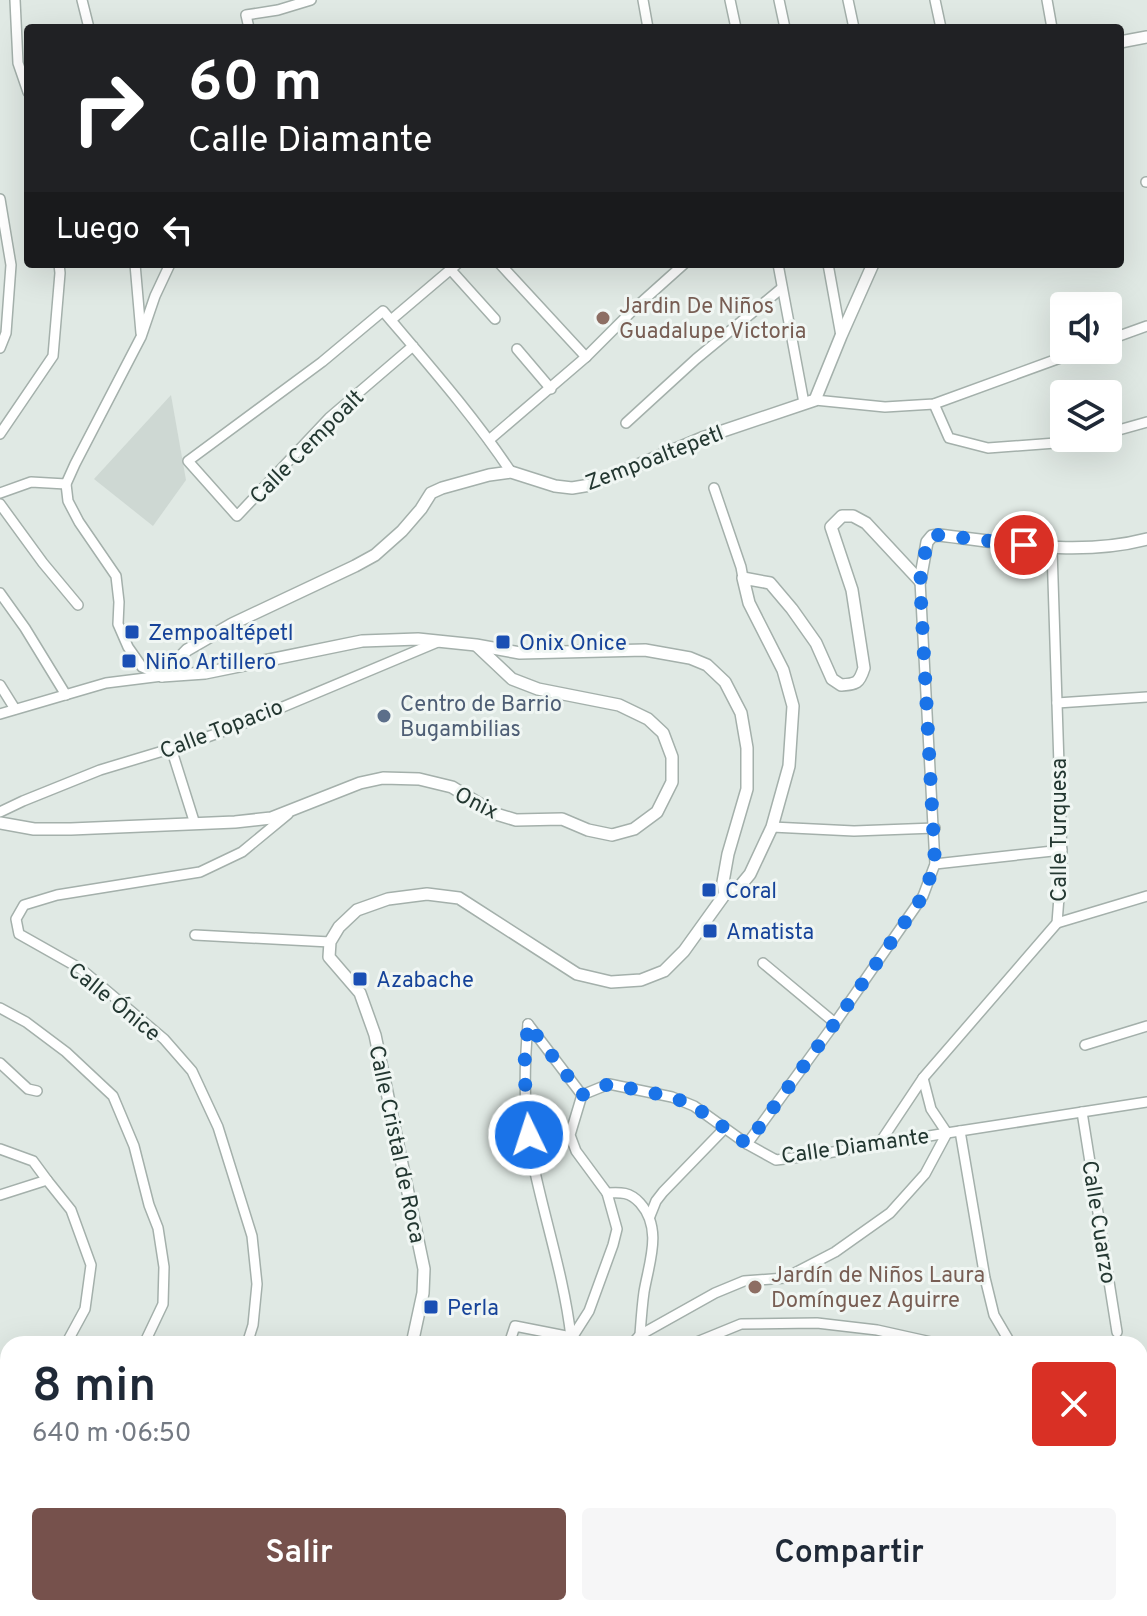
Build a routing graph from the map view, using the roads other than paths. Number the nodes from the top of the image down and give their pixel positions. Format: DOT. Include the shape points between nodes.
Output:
graph roads {
  1 [pos="15,0"];
  2 [pos="82,0"];
  3 [pos="311,0"];
  4 [pos="643,0"];
  5 [pos="730,0"];
  6 [pos="779,0"];
  7 [pos="848,0"];
  8 [pos="935,0"];
  9 [pos="1047,0"];
  10 [pos="88,24"];
  11 [pos="248,24"];
  12 [pos="647,24"];
  13 [pos="735,24"];
  14 [pos="784,24"];
  15 [pos="853,24"];
  16 [pos="940,24"];
  17 [pos="1051,24"];
  18 [pos="1147,37"];
  19 [pos="1124,41"];
  20 [pos="24,80"];
  21 [pos="0,199"];
  22 [pos="59,268"];
  23 [pos="135,268"];
  24 [pos="168,268"];
  25 [pos="453,268"];
  26 [pos="455,268"];
  27 [pos="504,268"];
  28 [pos="680,268"];
  29 [pos="779,268"];
  30 [pos="829,268"];
  31 [pos="871,268"];
  32 [pos="782,288"];
  33 [pos="495,319"];
  34 [pos="391,320"];
  35 [pos="1147,326"];
  36 [pos="1122,335"];
  37 [pos="841,336"];
  38 [pos="141,337"];
  39 [pos="413,346"];
  40 [pos="0,348"];
  41 [pos="517,349"];
  42 [pos="586,357"];
  43 [pos="1050,362"];
  44 [pos="551,389"];
  45 [pos="809,401"];
  46 [pos="934,404"];
  47 [pos="1147,422"];
  48 [pos="626,423"];
  49 [pos="1122,429"];
  50 [pos="0,434"];
  51 [pos="489,440"];
  52 [pos="1050,443"];
  53 [pos="511,472"];
  54 [pos="66,484"];
  55 [pos="714,488"];
  56 [pos="0,493"];
  57 [pos="0,504"];
  58 [pos="1147,539"];
  59 [pos="1052,549"];
  60 [pos="743,578"];
  61 [pos="920,581"];
  62 [pos="0,593"];
  63 [pos="78,605"];
  64 [pos="440,641"];
  65 [pos="476,645"];
  66 [pos="162,676"];
  67 [pos="0,685"];
  68 [pos="66,695"];
  69 [pos="1147,697"];
  70 [pos="1057,703"];
  71 [pos="15,709"];
  72 [pos="0,714"];
  73 [pos="171,748"];
  74 [pos="292,811"];
  75 [pos="0,812"];
  76 [pos="0,823"];
  77 [pos="195,824"];
  78 [pos="772,827"];
  79 [pos="935,828"];
  80 [pos="1062,850"];
  81 [pos="935,864"];
  82 [pos="725,894"];
  83 [pos="1147,896"];
  84 [pos="1057,923"];
  85 [pos="195,935"];
  86 [pos="330,942"];
  87 [pos="763,963"];
  88 [pos="0,1008"];
  89 [pos="835,1023"];
  90 [pos="1147,1026"];
  91 [pos="1085,1045"];
  92 [pos="0,1063"];
  93 [pos="923,1078"];
  94 [pos="37,1091"];
  95 [pos="582,1095"];
  96 [pos="1147,1102"];
  97 [pos="1082,1112"];
  98 [pos="725,1128"];
  99 [pos="960,1131"];
  100 [pos="947,1133"];
  101 [pos="747,1144"];
  102 [pos="879,1144"];
  103 [pos="0,1149"];
  104 [pos="47,1180"];
  105 [pos="607,1193"];
  106 [pos="0,1195"];
  107 [pos="650,1216"];
  108 [pos="1117,1332"];
  109 [pos="640,1335"];
  110 [pos="71,1336"];
  111 [pos="148,1336"];
  112 [pos="250,1336"];
  113 [pos="414,1336"];
  114 [pos="512,1336"];
  115 [pos="552,1336"];
  116 [pos="570,1336"];
  117 [pos="573,1336"];
  118 [pos="712,1336"];
  119 [pos="902,1336"];
  120 [pos="1006,1336"];
  1 -- 20 [label="street" via="18,63"];
  2 -- 10 [label="street"];
  3 -- 11 [label="street" via="246,15"];
  4 -- 12 [label="street"];
  5 -- 13 [label="street"];
  6 -- 14 [label="street"];
  7 -- 15 [label="street"];
  8 -- 16 [label="street"];
  9 -- 17 [label="street"];
  18 -- 19 [label="street"];
  21 -- 40 [label="street" via="11,265"];
  22 -- 50 [label="street" via="53,356"];
  23 -- 38 [label="street"];
  24 -- 38 [label="street"];
  25 -- 34 [label="street"];
  26 -- 33 [label="street"];
  27 -- 42 [label="street"];
  28 -- 42 [label="street"];
  29 -- 32 [label="street"];
  30 -- 37 [label="street"];
  31 -- 37 [label="street"];
  32 -- 45 [label="street"];
  32 -- 48 [label="street"];
  34 -- 39 [label="street"];
  34 -- 39 [label="street, Calle Cempoalt" via="383,311 188,461 237,516 329,418"];
  35 -- 36 [label="street"];
  37 -- 45 [label="street"];
  38 -- 54 [label="street"];
  39 -- 51 [label="street"];
  41 -- 44 [label="street"];
  42 -- 44 [label="street"];
  43 -- 46 [label="street"];
  44 -- 51 [label="street"];
  45 -- 46 [label="street" via="885,407"];
  45 -- 53 [label="street, Zempoaltepetl" via="590,485 555,486"];
  46 -- 52 [label="street" via="949,438 988,448"];
  47 -- 49 [label="street"];
  51 -- 53 [label="street"];
  53 -- 66 [label="street, Zempoaltepetl" via="431,493 375,555 232,624 187,650"];
  54 -- 56 [label="street" via="31,482"];
  54 -- 66 [label="street" via="79,522 116,576 118,624 128,647 142,667"];
  55 -- 60 [label="street"];
  57 -- 63 [label="street"];
  58 -- 59 [label="street" via="1120,546"];
  59 -- 61 [label="street" via="939,535 929,539"];
  59 -- 70 [label="street, Calle Turquesa"];
  60 -- 61 [label="street" via="770,583 841,685 854,684 864,668 852,590 831,527 842,516 866,523"];
  60 -- 78 [label="street" via="793,706 789,766"];
  61 -- 79 [label="street"];
  62 -- 68 [label="street"];
  64 -- 65 [label="street"];
  64 -- 66 [label="street" via="362,641 205,673"];
  64 -- 73 [label="street, Calle Topacio" via="235,727"];
  65 -- 74 [label="street, Onix" via="512,679 619,705 648,719 663,733 672,757 672,782 657,812 634,829 612,835 562,819 516,820 452,787 383,778"];
  65 -- 82 [label="street" via="520,653 645,650 690,658 725,682 741,713 747,748 747,789 728,854"];
  66 -- 68 [label="street" via="106,683"];
  67 -- 71 [label="street"];
  68 -- 71 [label="street"];
  69 -- 70 [label="street"];
  70 -- 80 [label="street, Calle Turquesa"];
  71 -- 72 [label="street"];
  73 -- 75 [label="street, Calle Topacio" via="100,770"];
  73 -- 77 [label="street"];
  74 -- 77 [label="street, Onix" via="271,818"];
  74 -- 112 [label="street, Calle Ónice" via="242,852 200,872 57,895 24,905 16,919 19,934 81,969 164,1039 192,1071 218,1127 252,1236 257,1284"];
  76 -- 77 [label="street, Onix" via="34,829"];
  78 -- 79 [label="street"];
  78 -- 82 [label="street" via="750,874 736,891"];
  79 -- 81 [label="street"];
  80 -- 81 [label="street"];
  80 -- 84 [label="street, Calle Turquesa"];
  81 -- 89 [label="street" via="923,896"];
  82 -- 86 [label="street" via="684,951 664,971 641,980 611,982 577,974 459,898 438,895 388,899 357,910"];
  83 -- 84 [label="street"];
  84 -- 93 [label="street, Calle Turquesa"];
  85 -- 86 [label="street"];
  86 -- 113 [label="street, Calle Cristal de Roca" via="329,957 360,993 387,1090 424,1269"];
  87 -- 89 [label="street"];
  88 -- 111 [label="street" via="66,1052 113,1096 134,1146 164,1267 163,1304"];
  89 -- 101 [label="street"];
  90 -- 91 [label="street"];
  92 -- 94 [label="street"];
  93 -- 100 [label="street" via="931,1109"];
  93 -- 102 [label="street, Calle Turquesa"];
  95 -- 98 [label="street, Calle Diamante" via="609,1084 672,1097"];
  95 -- 105 [label="street" via="570,1135"];
  95 -- 116 [label="street" via="528,1024 524,1068 531,1156 559,1265"];
  96 -- 97 [label="street, Calle Diamante"];
  97 -- 99 [label="street, Calle Diamante"];
  97 -- 108 [label="street, Calle Cuarzo"];
  98 -- 101 [label="street, Calle Diamante"];
  98 -- 107 [label="street" via="663,1192"];
  99 -- 100 [label="street, Calle Diamante"];
  99 -- 120 [label="street" via="985,1278 994,1315"];
  100 -- 102 [label="street, Calle Diamante"];
  100 -- 109 [label="street" via="925,1174 890,1213 835,1252 785,1278 744,1281 715,1293"];
  101 -- 102 [label="street, Calle Diamante" via="776,1160"];
  103 -- 104 [label="street" via="33,1161"];
  104 -- 106 [label="street"];
  104 -- 110 [label="street" via="71,1210 91,1265 85,1309"];
  105 -- 107 [label="street" via="634,1196"];
  105 -- 117 [label="street" via="617,1229 589,1311"];
  107 -- 109 [label="street" via="652,1262"];
  114 -- 115 [label="street" via="515,1326"];
  118 -- 119 [label="street" via="741,1324 817,1323"];
}
